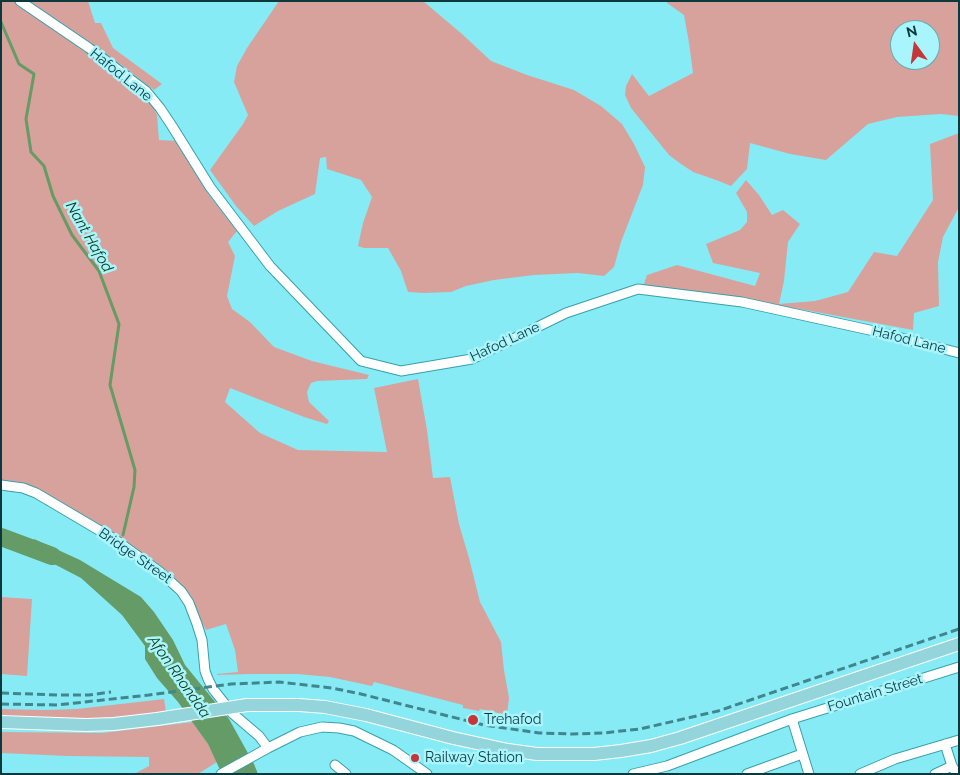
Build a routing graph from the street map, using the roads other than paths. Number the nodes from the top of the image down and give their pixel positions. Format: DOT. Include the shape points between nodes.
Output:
graph roads {
  1 [pos="20,1"];
  2 [pos="959,353"];
  3 [pos="1,484"];
  4 [pos="959,644"];
  5 [pos="959,667"];
  6 [pos="792,719"];
  7 [pos="1,722"];
  8 [pos="959,740"];
  9 [pos="945,744"];
  10 [pos="268,748"];
  11 [pos="802,754"];
  12 [pos="335,765"];
  13 [pos="955,770"];
  14 [pos="222,774"];
  15 [pos="346,774"];
  16 [pos="427,774"];
  17 [pos="633,774"];
  18 [pos="747,774"];
  19 [pos="810,774"];
  20 [pos="860,774"];
  21 [pos="935,774"];
  1 -- 2 [label="street, Hafod Lane" via="146,92 160,108 210,187 270,266 361,361 401,371 472,359 566,313 638,289 742,302"];
  3 -- 10 [label="street, Bridge Street" via="36,493 114,539 170,580 189,603 202,640 206,671 213,689"];
  4 -- 7 [label="main road, bridge" via="680,738 651,746 594,754 537,754 508,750 366,715 299,704 246,706 114,724"];
  5 -- 6 [label="street, Fountain Street"];
  6 -- 11 [label="street"];
  6 -- 17 [label="street, Fountain Street" via="667,766"];
  8 -- 9 [label="street"];
  9 -- 13 [label="street"];
  9 -- 20 [label="street"];
  10 -- 14 [label="street"];
  10 -- 16 [label="street" via="300,732 322,727 339,728 354,731 393,750"];
  11 -- 18 [label="street"];
  11 -- 19 [label="street"];
  12 -- 15 [label="street"];
  13 -- 21 [label="street"];
}
